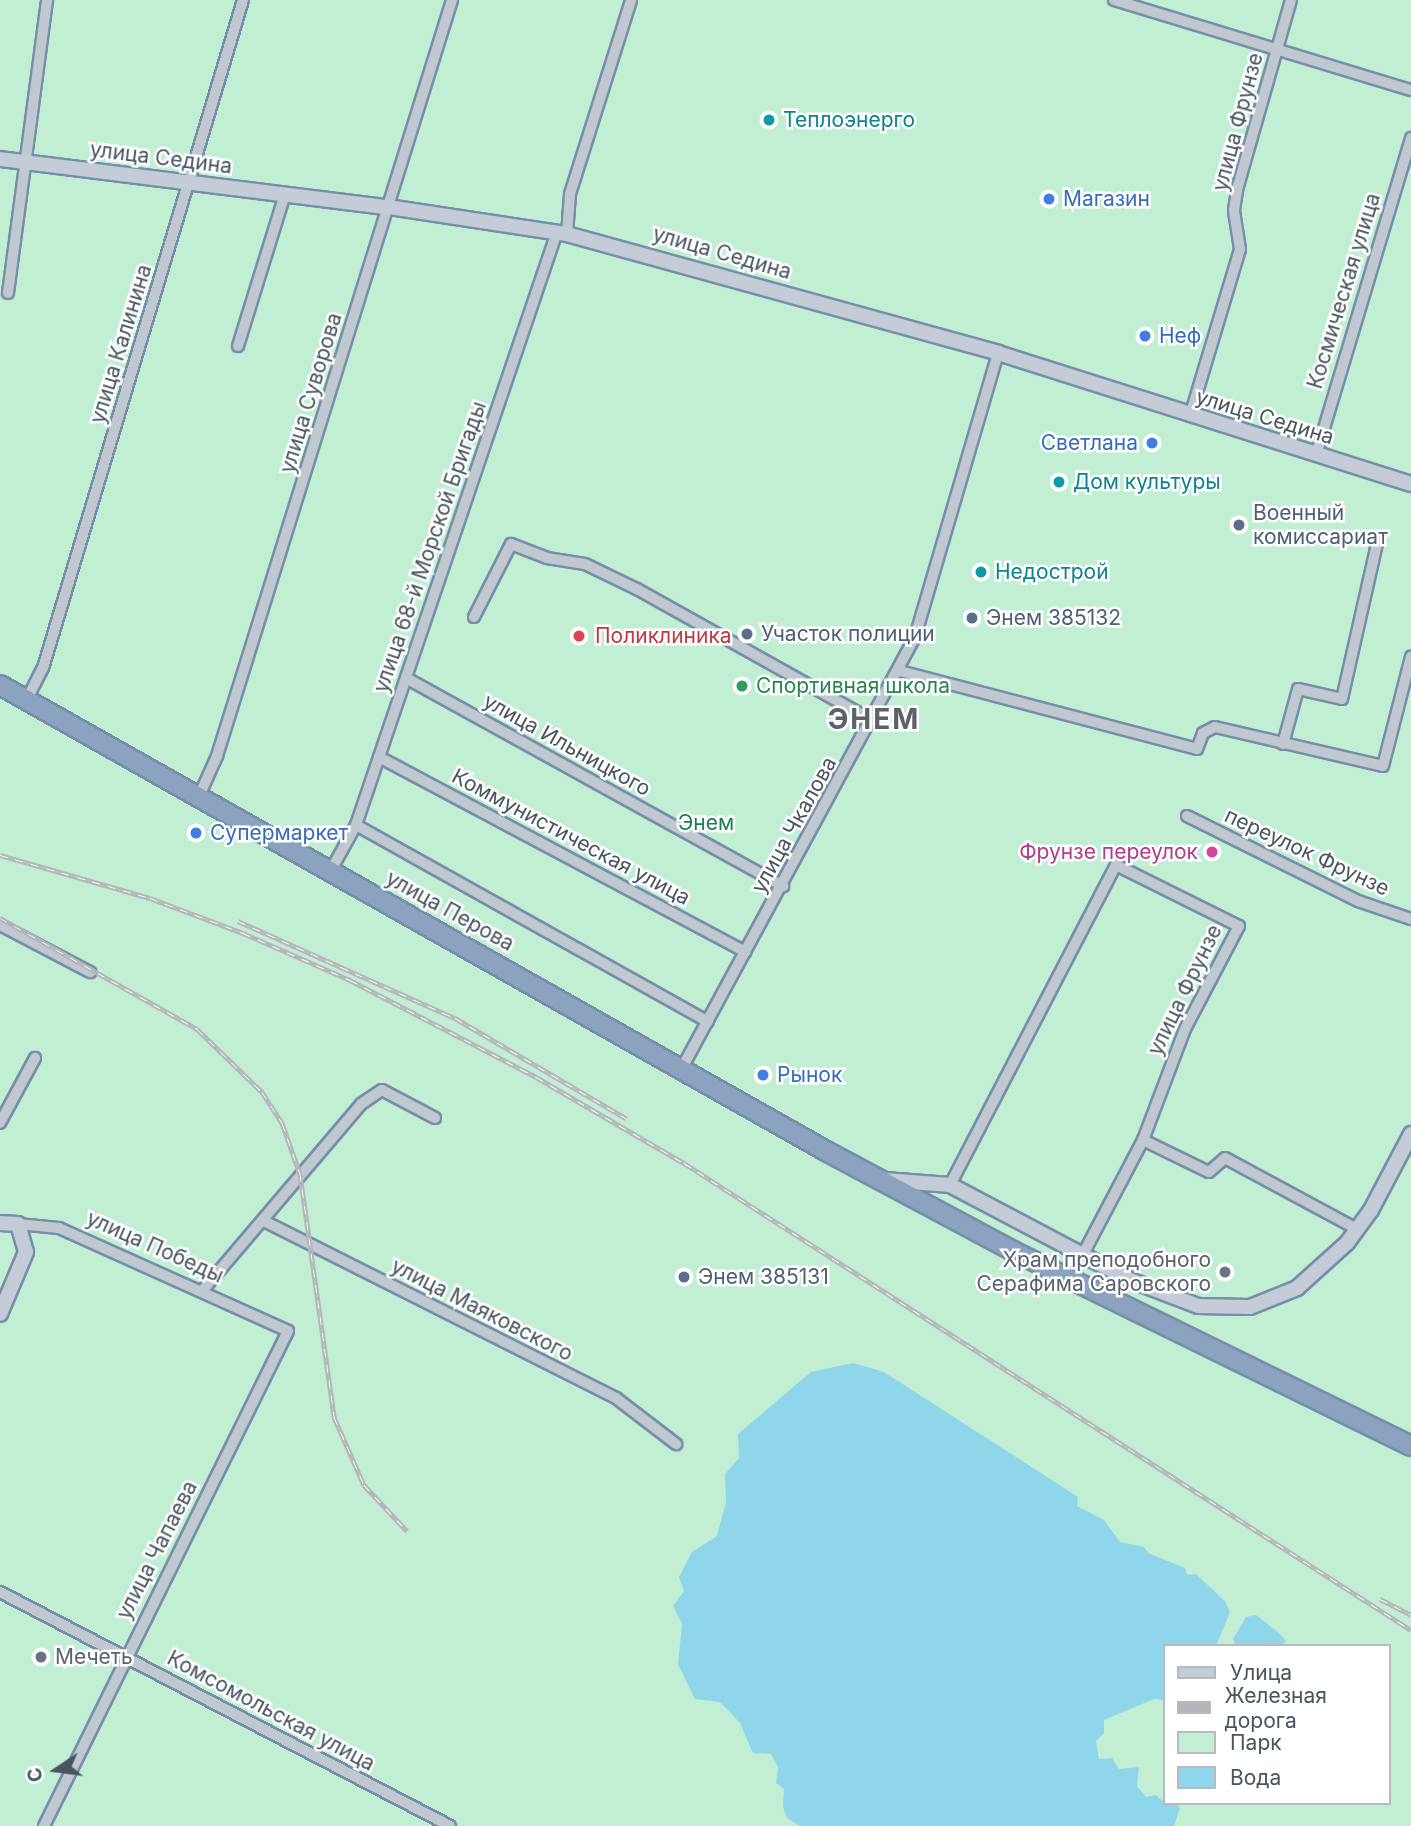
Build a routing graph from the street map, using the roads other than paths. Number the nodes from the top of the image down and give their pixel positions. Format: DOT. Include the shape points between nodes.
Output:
graph roads {
  1 [pos="47,0"];
  2 [pos="243,0"];
  3 [pos="452,0"];
  4 [pos="631,0"];
  5 [pos="1114,0"];
  6 [pos="1291,0"];
  7 [pos="1277,52"];
  8 [pos="1411,90"];
  9 [pos="1411,138"];
  10 [pos="0,159"];
  11 [pos="28,163"];
  12 [pos="188,184"];
  13 [pos="285,194"];
  14 [pos="388,207"];
  15 [pos="562,233"];
  16 [pos="8,293"];
  17 [pos="238,346"];
  18 [pos="998,353"];
  19 [pos="1190,416"];
  20 [pos="1316,455"];
  21 [pos="1411,484"];
  22 [pos="1378,539"];
  23 [pos="474,617"];
  24 [pos="1411,657"];
  25 [pos="900,671"];
  26 [pos="406,678"];
  27 [pos="0,685"];
  28 [pos="28,697"];
  29 [pos="873,721"];
  30 [pos="1283,744"];
  31 [pos="379,757"];
  32 [pos="200,794"];
  33 [pos="1187,816"];
  34 [pos="356,825"];
  35 [pos="331,870"];
  36 [pos="783,886"];
  37 [pos="1411,919"];
  38 [pos="0,925"];
  39 [pos="745,952"];
  40 [pos="90,972"];
  41 [pos="708,1022"];
  42 [pos="35,1058"];
  43 [pos="682,1068"];
  44 [pos="435,1118"];
  45 [pos="0,1123"];
  46 [pos="1411,1135"];
  47 [pos="1143,1140"];
  48 [pos="876,1179"];
  49 [pos="950,1185"];
  50 [pos="264,1221"];
  51 [pos="0,1223"];
  52 [pos="18,1224"];
  53 [pos="1357,1230"];
  54 [pos="1082,1256"];
  55 [pos="202,1291"];
  56 [pos="0,1314"];
  57 [pos="288,1331"];
  58 [pos="676,1444"];
  59 [pos="1411,1446"];
  60 [pos="0,1592"];
  61 [pos="125,1657"];
  62 [pos="44,1826"];
  63 [pos="450,1826"];
  1 -- 11 [label="street"];
  2 -- 12 [label="street, улица Калинина"];
  3 -- 14 [label="street, улица Суворова"];
  4 -- 15 [label="street, улица 68-й Морской Бригады"];
  5 -- 7 [label="street"];
  6 -- 7 [label="street, улица Фрунзе"];
  7 -- 8 [label="street"];
  7 -- 19 [label="street, улица Фрунзе" via="1238,186 1234,210 1240,249"];
  9 -- 20 [label="street, Космическая улица"];
  10 -- 11 [label="street, улица Седина"];
  11 -- 12 [label="street, улица Седина"];
  11 -- 16 [label="street"];
  12 -- 13 [label="street, улица Седина"];
  12 -- 28 [label="street, улица Калинина" via="43,668"];
  13 -- 14 [label="street, улица Седина"];
  13 -- 17 [label="street"];
  14 -- 15 [label="street, улица Седина"];
  14 -- 32 [label="street, улица Суворова" via="221,743"];
  15 -- 18 [label="street, улица Седина"];
  15 -- 26 [label="street, улица 68-й Морской Бригады"];
  18 -- 19 [label="street, улица Седина"];
  18 -- 25 [label="street, улица Чкалова" via="915,637"];
  19 -- 20 [label="street, улица Седина"];
  20 -- 21 [label="street, улица Седина"];
  22 -- 30 [label="street" via="1342,699 1298,689"];
  23 -- 29 [label="street" via="511,544 547,558 585,564 637,589"];
  24 -- 30 [label="street" via="1383,766"];
  25 -- 29 [label="street, улица Чкалова"];
  25 -- 30 [label="street" via="1198,749 1203,733 1214,727"];
  26 -- 31 [label="street, улица 68-й Морской Бригады"];
  26 -- 36 [label="street, улица Ильницкого"];
  27 -- 28 [label="highway, улица Перова"];
  28 -- 32 [label="highway, улица Перова"];
  29 -- 36 [label="street, улица Чкалова"];
  31 -- 34 [label="street, улица 68-й Морской Бригады"];
  31 -- 39 [label="street, Коммунистическая улица"];
  32 -- 35 [label="highway, улица Перова"];
  33 -- 37 [label="street, переулок Фрунзе" via="1357,901"];
  34 -- 35 [label="street, улица 68-й Морской Бригады"];
  34 -- 41 [label="street, улица Перова"];
  35 -- 43 [label="highway, улица Перова"];
  36 -- 39 [label="street, улица Чкалова"];
  38 -- 40 [label="street"];
  39 -- 41 [label="street, улица Чкалова"];
  41 -- 43 [label="street, улица Чкалова"];
  42 -- 45 [label="street"];
  43 -- 48 [label="highway, улица Перова"];
  44 -- 50 [label="street" via="382,1090 361,1104"];
  46 -- 53 [label="street, улица Перова"];
  47 -- 49 [label="street, улица Фрунзе" via="1185,1029 1239,926 1116,865"];
  47 -- 53 [label="street" via="1209,1172 1226,1158"];
  47 -- 54 [label="street, улица Фрунзе"];
  48 -- 49 [label="street, улица Перова"];
  48 -- 59 [label="highway, улица Перова"];
  49 -- 54 [label="street, улица Перова"];
  50 -- 55 [label="street"];
  50 -- 58 [label="street, улица Маяковского" via="616,1398"];
  51 -- 52 [label="street, улица Победы"];
  52 -- 55 [label="street, улица Победы" via="59,1228"];
  52 -- 56 [label="street" via="26,1252"];
  53 -- 54 [label="street, улица Перова" via="1321,1270 1297,1288 1250,1307 1198,1306"];
  55 -- 57 [label="street, улица Победы"];
  57 -- 61 [label="street, улица Чапаева"];
  60 -- 61 [label="street, Комсомольская улица"];
  61 -- 62 [label="street, улица Чапаева"];
  61 -- 63 [label="street, Комсомольская улица"];
}
